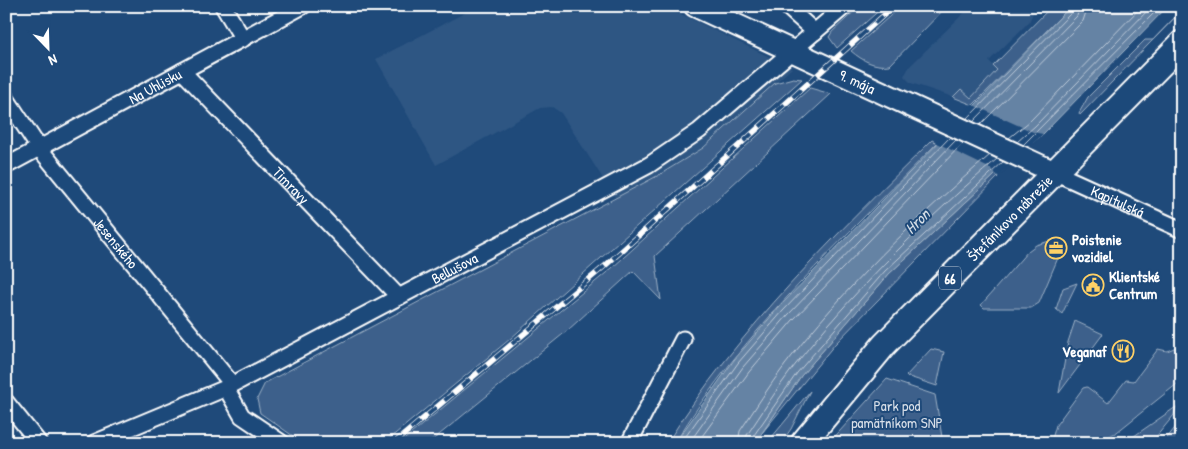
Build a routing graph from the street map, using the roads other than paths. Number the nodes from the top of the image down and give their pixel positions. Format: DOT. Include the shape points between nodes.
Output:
graph roads {
  1 [pos="223,6"];
  2 [pos="303,6"];
  3 [pos="695,6"];
  4 [pos="786,6"];
  5 [pos="846,6"];
  6 [pos="815,32"];
  7 [pos="243,39"];
  8 [pos="1182,43"];
  9 [pos="792,53"];
  10 [pos="182,71"];
  11 [pos="6,98"];
  12 [pos="39,148"];
  13 [pos="6,166"];
  14 [pos="1054,172"];
  15 [pos="1182,230"];
  16 [pos="399,297"];
  17 [pos="683,339"];
  18 [pos="229,386"];
  19 [pos="6,402"];
  20 [pos="39,443"];
  21 [pos="94,443"];
  22 [pos="282,443"];
  23 [pos="629,443"];
  24 [pos="803,443"];
  1 -- 7 [label="street"];
  2 -- 7 [label="street, Na Uhlisku"];
  3 -- 9 [label="main road, 9. mája"];
  4 -- 6 [label="street"];
  5 -- 6 [label="street, Bellušova"];
  6 -- 9 [label="street, Bellušova"];
  7 -- 10 [label="street, Na Uhlisku"];
  8 -- 14 [label="main road, Štefánikovo nábrežie / 66"];
  9 -- 14 [label="main road, 9. mája"];
  9 -- 16 [label="street, Bellušova" via="699,130 649,165"];
  10 -- 12 [label="street, Na Uhlisku"];
  10 -- 16 [label="street, Timravy"];
  11 -- 12 [label="street, Jesenského"];
  12 -- 13 [label="street, Na Uhlisku"];
  12 -- 18 [label="street, Jesenského"];
  14 -- 15 [label="street, Kapitulská"];
  14 -- 24 [label="main road, Štefánikovo nábrežie / 66" via="884,345"];
  16 -- 18 [label="street, Bellušova"];
  17 -- 23 [label="street"];
  18 -- 21 [label="street, Bellušova"];
  18 -- 22 [label="street, Jesenského" via="242,416"];
  19 -- 20 [label="street"];
}
